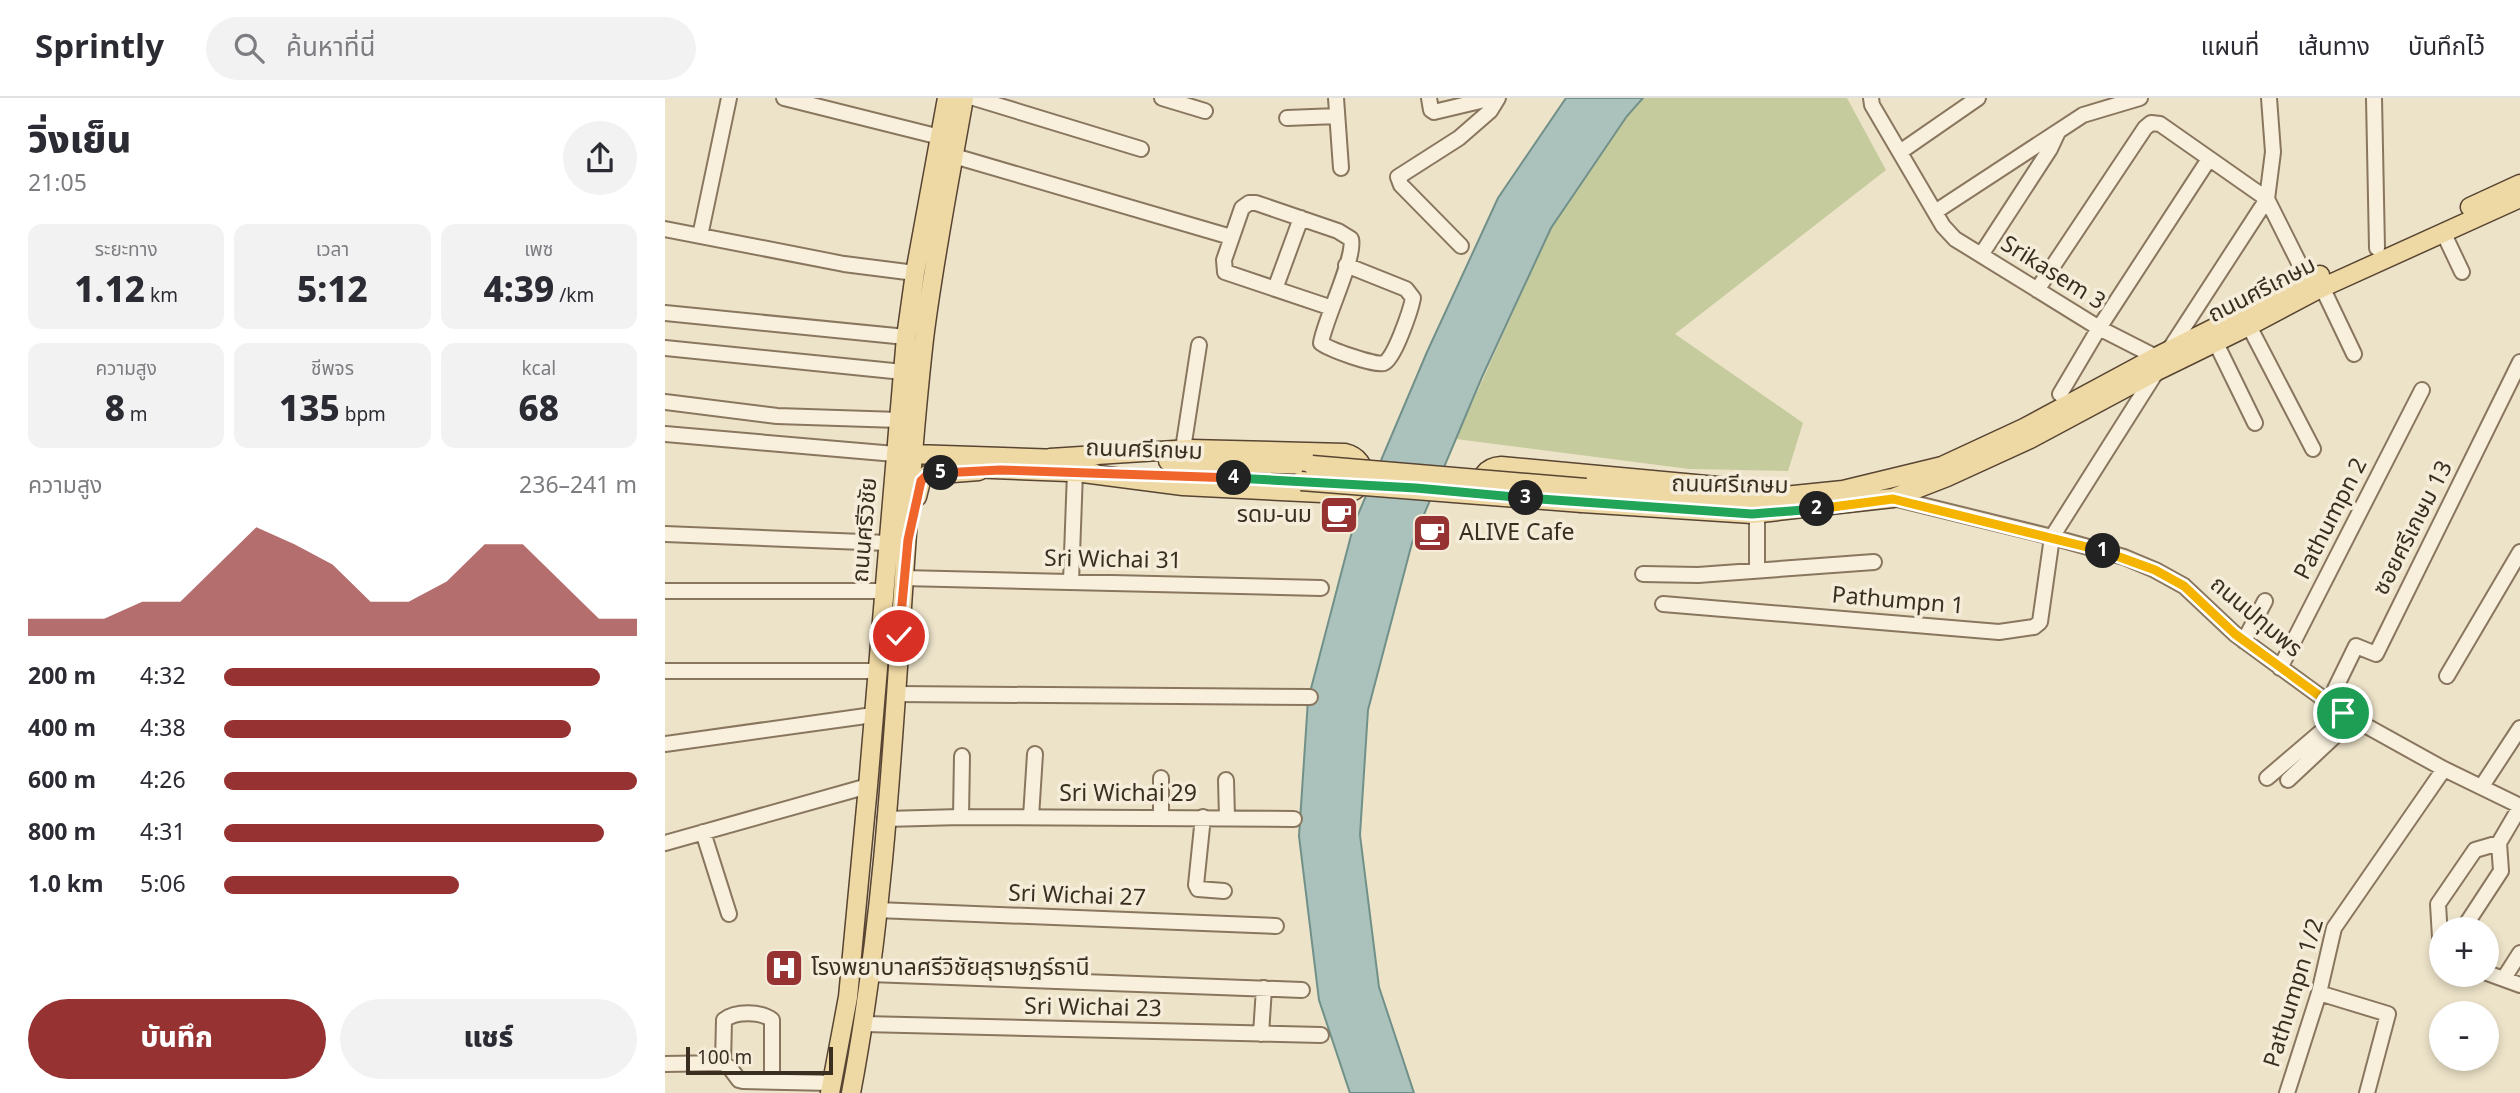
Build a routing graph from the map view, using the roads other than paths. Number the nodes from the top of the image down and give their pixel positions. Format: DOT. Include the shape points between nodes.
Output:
graph roads {
  1 [pos="729,98"];
  2 [pos="784,98"];
  3 [pos="947,98"];
  4 [pos="964,98"];
  5 [pos="974,98"];
  6 [pos="1162,98"];
  7 [pos="1336,98"];
  8 [pos="1429,98"];
  9 [pos="1493,98"];
  10 [pos="1498,98"];
  11 [pos="1871,98"];
  12 [pos="1978,98"];
  13 [pos="2140,98"];
  14 [pos="2269,98"];
  15 [pos="2374,98"];
  16 [pos="1205,111"];
  17 [pos="1337,116"];
  18 [pos="1287,118"];
  19 [pos="2058,132"];
  20 [pos="940,137"];
  21 [pos="1141,149"];
  22 [pos="1900,152"];
  23 [pos="954,156"];
  24 [pos="2209,159"];
  25 [pos="1341,168"];
  26 [pos="2520,184"];
  27 [pos="2520,198"];
  28 [pos="2267,199"];
  29 [pos="1935,212"];
  30 [pos="1301,218"];
  31 [pos="665,229"];
  32 [pos="2443,232"];
  33 [pos="700,236"];
  34 [pos="1231,237"];
  35 [pos="1461,246"];
  36 [pos="2377,248"];
  37 [pos="1981,255"];
  38 [pos="1346,265"];
  39 [pos="2462,272"];
  40 [pos="924,274"];
  41 [pos="2315,284"];
  42 [pos="1275,289"];
  43 [pos="2038,290"];
  44 [pos="1332,308"];
  45 [pos="665,313"];
  46 [pos="2249,326"];
  47 [pos="2099,328"];
  48 [pos="907,337"];
  49 [pos="2215,341"];
  50 [pos="1199,345"];
  51 [pos="665,348"];
  52 [pos="2354,354"];
  53 [pos="2161,359"];
  54 [pos="2519,367"];
  55 [pos="903,372"];
  56 [pos="921,375"];
  57 [pos="2422,390"];
  58 [pos="2060,394"];
  59 [pos="665,402"];
  60 [pos="2255,423"];
  61 [pos="899,426"];
  62 [pos="665,434"];
  63 [pos="1182,449"];
  64 [pos="2313,449"];
  65 [pos="1050,458"];
  66 [pos="908,459"];
  67 [pos="1000,464"];
  68 [pos="1079,472"];
  69 [pos="1843,490"];
  70 [pos="1584,495"];
  71 [pos="1893,499"];
  72 [pos="1755,514"];
  73 [pos="665,534"];
  74 [pos="889,535"];
  75 [pos="2052,537"];
  76 [pos="908,540"];
  77 [pos="2520,552"];
  78 [pos="1874,562"];
  79 [pos="1758,569"];
  80 [pos="1643,574"];
  81 [pos="903,578"];
  82 [pos="1071,582"];
  83 [pos="1321,588"];
  84 [pos="665,591"];
  85 [pos="884,591"];
  86 [pos="2265,601"];
  87 [pos="1663,604"];
  88 [pos="2244,641"];
  89 [pos="2280,668"];
  90 [pos="665,671"];
  91 [pos="877,671"];
  92 [pos="2447,676"];
  93 [pos="2335,689"];
  94 [pos="875,693"];
  95 [pos="895,694"];
  96 [pos="1310,696"];
  97 [pos="873,715"];
  98 [pos="2348,716"];
  99 [pos="2520,728"];
  100 [pos="665,744"];
  101 [pos="1035,754"];
  102 [pos="962,756"];
  103 [pos="2444,769"];
  104 [pos="1160,778"];
  105 [pos="2267,778"];
  106 [pos="1226,780"];
  107 [pos="2288,780"];
  108 [pos="869,786"];
  109 [pos="2482,786"];
  110 [pos="2520,806"];
  111 [pos="961,817"];
  112 [pos="1031,817"];
  113 [pos="1160,817"];
  114 [pos="1203,817"];
  115 [pos="1227,817"];
  116 [pos="885,819"];
  117 [pos="1294,819"];
  118 [pos="703,832"];
  119 [pos="665,843"];
  120 [pos="2499,843"];
  121 [pos="1224,891"];
  122 [pos="877,911"];
  123 [pos="729,914"];
  124 [pos="2439,917"];
  125 [pos="2471,917"];
  126 [pos="1276,926"];
  127 [pos="2520,953"];
  128 [pos="870,974"];
  129 [pos="2499,977"];
  130 [pos="2504,978"];
  131 [pos="2520,985"];
  132 [pos="1264,988"];
  133 [pos="1301,990"];
  134 [pos="2319,993"];
  135 [pos="864,1024"];
  136 [pos="1261,1034"];
  137 [pos="1321,1035"];
  138 [pos="723,1063"];
  139 [pos="665,1064"];
  140 [pos="772,1081"];
  141 [pos="831,1088"];
  142 [pos="851,1093"];
  143 [pos="2287,1093"];
  144 [pos="2367,1093"];
  1 -- 33 [label="street"];
  2 -- 20 [label="street"];
  3 -- 20 [label="main road, ถนนศรีวิชัย"];
  4 -- 23 [label="main road, ถนนศรีวิชัย"];
  5 -- 21 [label="street"];
  6 -- 16 [label="street"];
  7 -- 17 [label="street"];
  8 -- 9 [label="street" via="1434,112"];
  10 -- 35 [label="street" via="1459,138 1398,177"];
  11 -- 22 [label="street"];
  12 -- 22 [label="street"];
  13 -- 19 [label="street" via="2083,116"];
  14 -- 28 [label="street" via="2273,152"];
  15 -- 36 [label="street"];
  17 -- 18 [label="street"];
  17 -- 25 [label="street"];
  19 -- 29 [label="street"];
  19 -- 37 [label="street, Srikasem 3"];
  20 -- 40 [label="main road, ถนนศรีวิชัย"];
  22 -- 29 [label="street"];
  23 -- 34 [label="street"];
  23 -- 40 [label="main road, ถนนศรีวิชัย"];
  24 -- 28 [label="street"];
  24 -- 43 [label="street" via="2168,129 2151,123"];
  24 -- 47 [label="street"];
  26 -- 36 [label="main road, ถนนศรีเกษม"];
  27 -- 32 [label="main road, ถนนศรีเกษม"];
  28 -- 41 [label="street"];
  28 -- 53 [label="street"];
  29 -- 37 [label="street" via="1955,239"];
  30 -- 34 [label="street" via="1249,203 1242,208"];
  30 -- 38 [label="street" via="1351,239"];
  30 -- 42 [label="street"];
  31 -- 33 [label="street"];
  32 -- 39 [label="street"];
  32 -- 41 [label="main road, ถนนศรีเกษม"];
  33 -- 40 [label="street" via="844,264"];
  34 -- 42 [label="street" via="1225,272"];
  36 -- 41 [label="main road, ถนนศรีเกษม"];
  37 -- 43 [label="street, Srikasem 3"];
  38 -- 44 [label="street"];
  38 -- 44 [label="street" via="1410,292 1413,301 1389,359 1379,363 1322,346"];
  40 -- 48 [label="main road, ถนนศรีวิชัย"];
  40 -- 56 [label="main road, ถนนศรีวิชัย"];
  41 -- 46 [label="main road, ถนนศรีเกษม"];
  41 -- 52 [label="street"];
  41 -- 53 [label="main road, ถนนศรีเกษม"];
  42 -- 44 [label="street"];
  43 -- 47 [label="street, Srikasem 3"];
  45 -- 48 [label="street"];
  46 -- 49 [label="main road, ถนนศรีเกษม"];
  46 -- 64 [label="street"];
  47 -- 53 [label="street, Srikasem 3"];
  47 -- 58 [label="street"];
  48 -- 55 [label="main road, ถนนศรีวิชัย"];
  49 -- 53 [label="main road, ถนนศรีเกษม"];
  49 -- 60 [label="street"];
  50 -- 63 [label="street"];
  51 -- 55 [label="street"];
  53 -- 69 [label="main road, ถนนศรีเกษม" via="1942,466"];
  53 -- 71 [label="main road, ถนนศรีเกษม" via="2030,439"];
  53 -- 75 [label="street"];
  54 -- 93 [label="street, ซอยศรีเกษม 13" via="2376,653 2356,646"];
  55 -- 61 [label="main road, ถนนศรีวิชัย"];
  56 -- 66 [label="main road, ถนนศรีวิชัย"];
  56 -- 67 [label="main road" via="928,444"];
  57 -- 89 [label="street, Pathumpn 2"];
  59 -- 61 [label="street"];
  61 -- 66 [label="main road" via="899,450"];
  62 -- 66 [label="street"];
  63 -- 65 [label="main road"];
  63 -- 68 [label="main road" via="1352,454 1362,463 1363,482 1342,494 1183,486"];
  65 -- 67 [label="main road, ถนนศรีเกษม"];
  65 -- 70 [label="main road, ถนนศรีเกษม, bridge" via="1312,465"];
  66 -- 67 [label="main road, ถนนศรีเกษม"];
  66 -- 74 [label="main road, ถนนศรีวิชัย" via="899,477"];
  66 -- 76 [label="main road, ถนนศรีวิชัย"];
  67 -- 68 [label="main road, ถนนศรีเกษม"];
  67 -- 76 [label="main road" via="927,475 921,481"];
  68 -- 70 [label="main road, ถนนศรีเกษม, bridge"];
  68 -- 82 [label="street"];
  69 -- 70 [label="main road, ถนนศรีเกษม" via="1763,498"];
  69 -- 72 [label="main road" via="1762,491 1501,466 1482,478 1483,495 1497,503 1693,521"];
  70 -- 72 [label="main road, ถนนศรีเกษม"];
  71 -- 72 [label="main road, ถนนศรีเกษม"];
  71 -- 75 [label="street, ถนนปทุมพร"];
  72 -- 79 [label="street"];
  73 -- 74 [label="street"];
  74 -- 85 [label="main road, ถนนศรีวิชัย"];
  75 -- 87 [label="street, Pathumpn 1" via="2040,622 2034,627 2000,632"];
  75 -- 88 [label="street, ถนนปทุมพร" via="2155,570 2184,586"];
  76 -- 81 [label="main road, ถนนศรีวิชัย"];
  77 -- 92 [label="street"];
  78 -- 79 [label="street"];
  79 -- 80 [label="street"];
  81 -- 82 [label="street, Sri Wichai 31"];
  81 -- 95 [label="main road, ถนนศรีวิชัย"];
  82 -- 83 [label="street, Sri Wichai 31"];
  84 -- 85 [label="street"];
  85 -- 91 [label="main road, ถนนศรีวิชัย"];
  86 -- 88 [label="street"];
  88 -- 89 [label="street, ถนนปทุมพร"];
  89 -- 98 [label="street, ถนนปทุมพร"];
  90 -- 91 [label="street"];
  91 -- 94 [label="main road, ถนนศรีวิชัย"];
  94 -- 95 [label="main road"];
  94 -- 97 [label="main road, ถนนศรีวิชัย"];
  95 -- 96 [label="street"];
  95 -- 116 [label="main road, ถนนศรีวิชัย"];
  97 -- 100 [label="street"];
  97 -- 108 [label="main road, ถนนศรีวิชัย"];
  98 -- 103 [label="street, ถนนปทุมพร"];
  98 -- 105 [label="street"];
  98 -- 107 [label="street"];
  99 -- 109 [label="street"];
  101 -- 112 [label="street"];
  102 -- 111 [label="street"];
  103 -- 109 [label="street, ถนนปทุมพร"];
  103 -- 134 [label="street, Pathumpn 1/2" via="2333,928"];
  104 -- 113 [label="street"];
  106 -- 115 [label="street"];
  108 -- 118 [label="street"];
  108 -- 141 [label="main road, ถนนศรีวิชัย" via="848,997"];
  109 -- 110 [label="street, ถนนปทุมพร"];
  110 -- 120 [label="street"];
  111 -- 112 [label="street, Sri Wichai 29"];
  111 -- 116 [label="street, Sri Wichai 29"];
  112 -- 113 [label="street, Sri Wichai 29"];
  113 -- 114 [label="street, Sri Wichai 29"];
  114 -- 115 [label="street, Sri Wichai 29"];
  114 -- 121 [label="street" via="1196,885"];
  115 -- 117 [label="street, Sri Wichai 29"];
  116 -- 122 [label="main road, ถนนศรีวิชัย"];
  118 -- 119 [label="street"];
  118 -- 123 [label="street"];
  120 -- 124 [label="street" via="2475,850 2438,904"];
  120 -- 125 [label="street" via="2501,871"];
  122 -- 126 [label="street, Sri Wichai 27"];
  122 -- 128 [label="main road, ถนนศรีวิชัย"];
  127 -- 130 [label="street"];
  128 -- 132 [label="street"];
  128 -- 135 [label="main road, ถนนศรีวิชัย"];
  129 -- 130 [label="street"];
  130 -- 131 [label="street"];
  132 -- 133 [label="street"];
  132 -- 136 [label="street"];
  134 -- 143 [label="street, Pathumpn 1/2"];
  134 -- 144 [label="street" via="2388,1014"];
  135 -- 136 [label="street, Sri Wichai 23"];
  135 -- 142 [label="main road, ถนนศรีวิชัย"];
  136 -- 137 [label="street, Sri Wichai 23"];
  138 -- 139 [label="street"];
  138 -- 140 [label="street" via="739,1080"];
  138 -- 140 [label="street" via="724,1020 736,1014 764,1014 772,1020"];
  140 -- 141 [label="street"];
}
